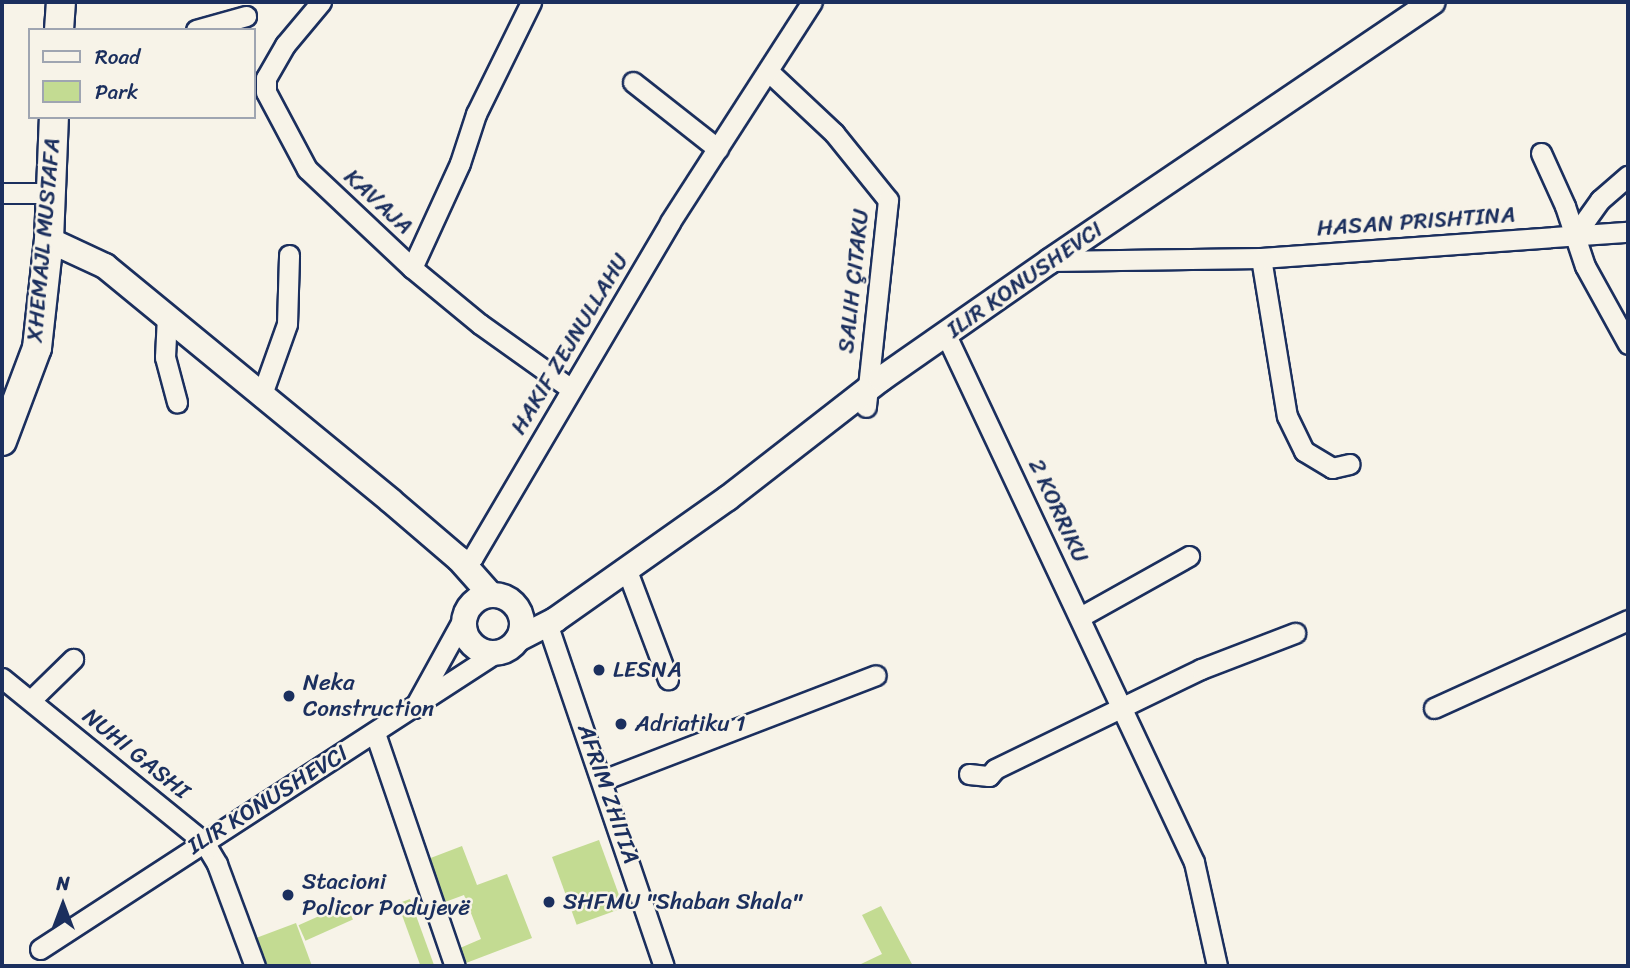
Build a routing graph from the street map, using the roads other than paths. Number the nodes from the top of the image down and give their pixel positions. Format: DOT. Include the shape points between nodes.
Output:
graph roads {
  1 [pos="61,2"];
  2 [pos="321,2"];
  3 [pos="531,2"];
  4 [pos="812,2"];
  5 [pos="1432,2"];
  6 [pos="246,16"];
  7 [pos="60,28"];
  8 [pos="203,28"];
  9 [pos="768,71"];
  10 [pos="633,82"];
  11 [pos="54,119"];
  12 [pos="718,149"];
  13 [pos="1541,153"];
  14 [pos="1628,176"];
  15 [pos="2,193"];
  16 [pos="50,193"];
  17 [pos="1628,232"];
  18 [pos="1575,235"];
  19 [pos="48,240"];
  20 [pos="289,255"];
  21 [pos="1261,258"];
  22 [pos="1050,261"];
  23 [pos="412,268"];
  24 [pos="167,316"];
  25 [pos="946,335"];
  26 [pos="1628,344"];
  27 [pos="571,389"];
  28 [pos="867,391"];
  29 [pos="261,397"];
  30 [pos="177,402"];
  31 [pos="2,441"];
  32 [pos="1350,464"];
  33 [pos="1189,556"];
  34 [pos="464,564"];
  35 [pos="626,568"];
  36 [pos="491,595"];
  37 [pos="515,605"];
  38 [pos="467,612"];
  39 [pos="1080,617"];
  40 [pos="1628,620"];
  41 [pos="547,623"];
  42 [pos="1295,632"];
  43 [pos="507,646"];
  44 [pos="74,659"];
  45 [pos="876,676"];
  46 [pos="2,678"];
  47 [pos="668,679"];
  48 [pos="31,700"];
  49 [pos="414,708"];
  50 [pos="1125,708"];
  51 [pos="1434,708"];
  52 [pos="375,733"];
  53 [pos="969,774"];
  54 [pos="603,780"];
  55 [pos="204,842"];
  56 [pos="40,949"];
  57 [pos="255,966"];
  58 [pos="454,966"];
  59 [pos="664,966"];
  60 [pos="1217,966"];
  1 -- 7 [label="main road"];
  2 -- 23 [label="street, KAVAJA" via="272,66 266,92 307,169"];
  3 -- 23 [label="street" via="476,114 460,163"];
  4 -- 9 [label="street, HAKIF ZEJNULLAHU"];
  5 -- 22 [label="street, ILIR KONUSHEVCI"];
  6 -- 8 [label="street"];
  9 -- 12 [label="street, HAKIF ZEJNULLAHU"];
  9 -- 28 [label="street, SALIH ÇITAKU" via="834,133 888,200"];
  10 -- 12 [label="street"];
  11 -- 16 [label="main road, XHEMAJL MUSTAFA"];
  12 -- 27 [label="street, HAKIF ZEJNULLAHU"];
  13 -- 18 [label="street"];
  14 -- 18 [label="street" via="1601,200"];
  15 -- 16 [label="street"];
  16 -- 19 [label="main road, XHEMAJL MUSTAFA"];
  17 -- 18 [label="street, HASAN PRISHTINA"];
  18 -- 21 [label="street, HASAN PRISHTINA"];
  18 -- 26 [label="street" via="1585,266"];
  19 -- 24 [label="street" via="106,266"];
  19 -- 31 [label="main road, XHEMAJL MUSTAFA" via="37,348"];
  20 -- 29 [label="street" via="286,324"];
  21 -- 22 [label="street, HASAN PRISHTINA"];
  21 -- 32 [label="street" via="1287,415 1304,451 1332,468"];
  22 -- 25 [label="street, ILIR KONUSHEVCI"];
  23 -- 27 [label="street, KAVAJA"];
  24 -- 29 [label="street"];
  24 -- 30 [label="street" via="165,357"];
  25 -- 28 [label="street, ILIR KONUSHEVCI"];
  25 -- 39 [label="street, 2 KORRIKU"];
  27 -- 34 [label="street, HAKIF ZEJNULLAHU" via="473,557"];
  28 -- 35 [label="street, ILIR KONUSHEVCI" via="752,481"];
  29 -- 34 [label="street"];
  33 -- 39 [label="street"];
  34 -- 36 [label="street"];
  35 -- 41 [label="street, ILIR KONUSHEVCI"];
  35 -- 47 [label="street"];
  36 -- 37 [label="street"];
  36 -- 38 [label="street" via="477,600"];
  37 -- 41 [label="street"];
  37 -- 43 [label="street" via="522,622"];
  38 -- 43 [label="street" via="468,637 480,649"];
  38 -- 49 [label="street"];
  39 -- 50 [label="street, 2 KORRIKU"];
  40 -- 51 [label="street"];
  41 -- 43 [label="street"];
  41 -- 54 [label="street, AFRIM ZHITIA"];
  42 -- 50 [label="street" via="1201,669"];
  43 -- 49 [label="street, ILIR KONUSHEVCI"];
  44 -- 48 [label="street"];
  45 -- 54 [label="street"];
  46 -- 48 [label="street, NUHI GASHI"];
  48 -- 55 [label="street, NUHI GASHI"];
  49 -- 52 [label="street, ILIR KONUSHEVCI"];
  50 -- 53 [label="street" via="989,776"];
  50 -- 60 [label="street, 2 KORRIKU" via="1194,862"];
  52 -- 55 [label="street, ILIR KONUSHEVCI"];
  52 -- 58 [label="street"];
  54 -- 59 [label="street, AFRIM ZHITIA"];
  55 -- 56 [label="street, ILIR KONUSHEVCI"];
  55 -- 57 [label="street, NUHI GASHI" via="217,864"];
}
